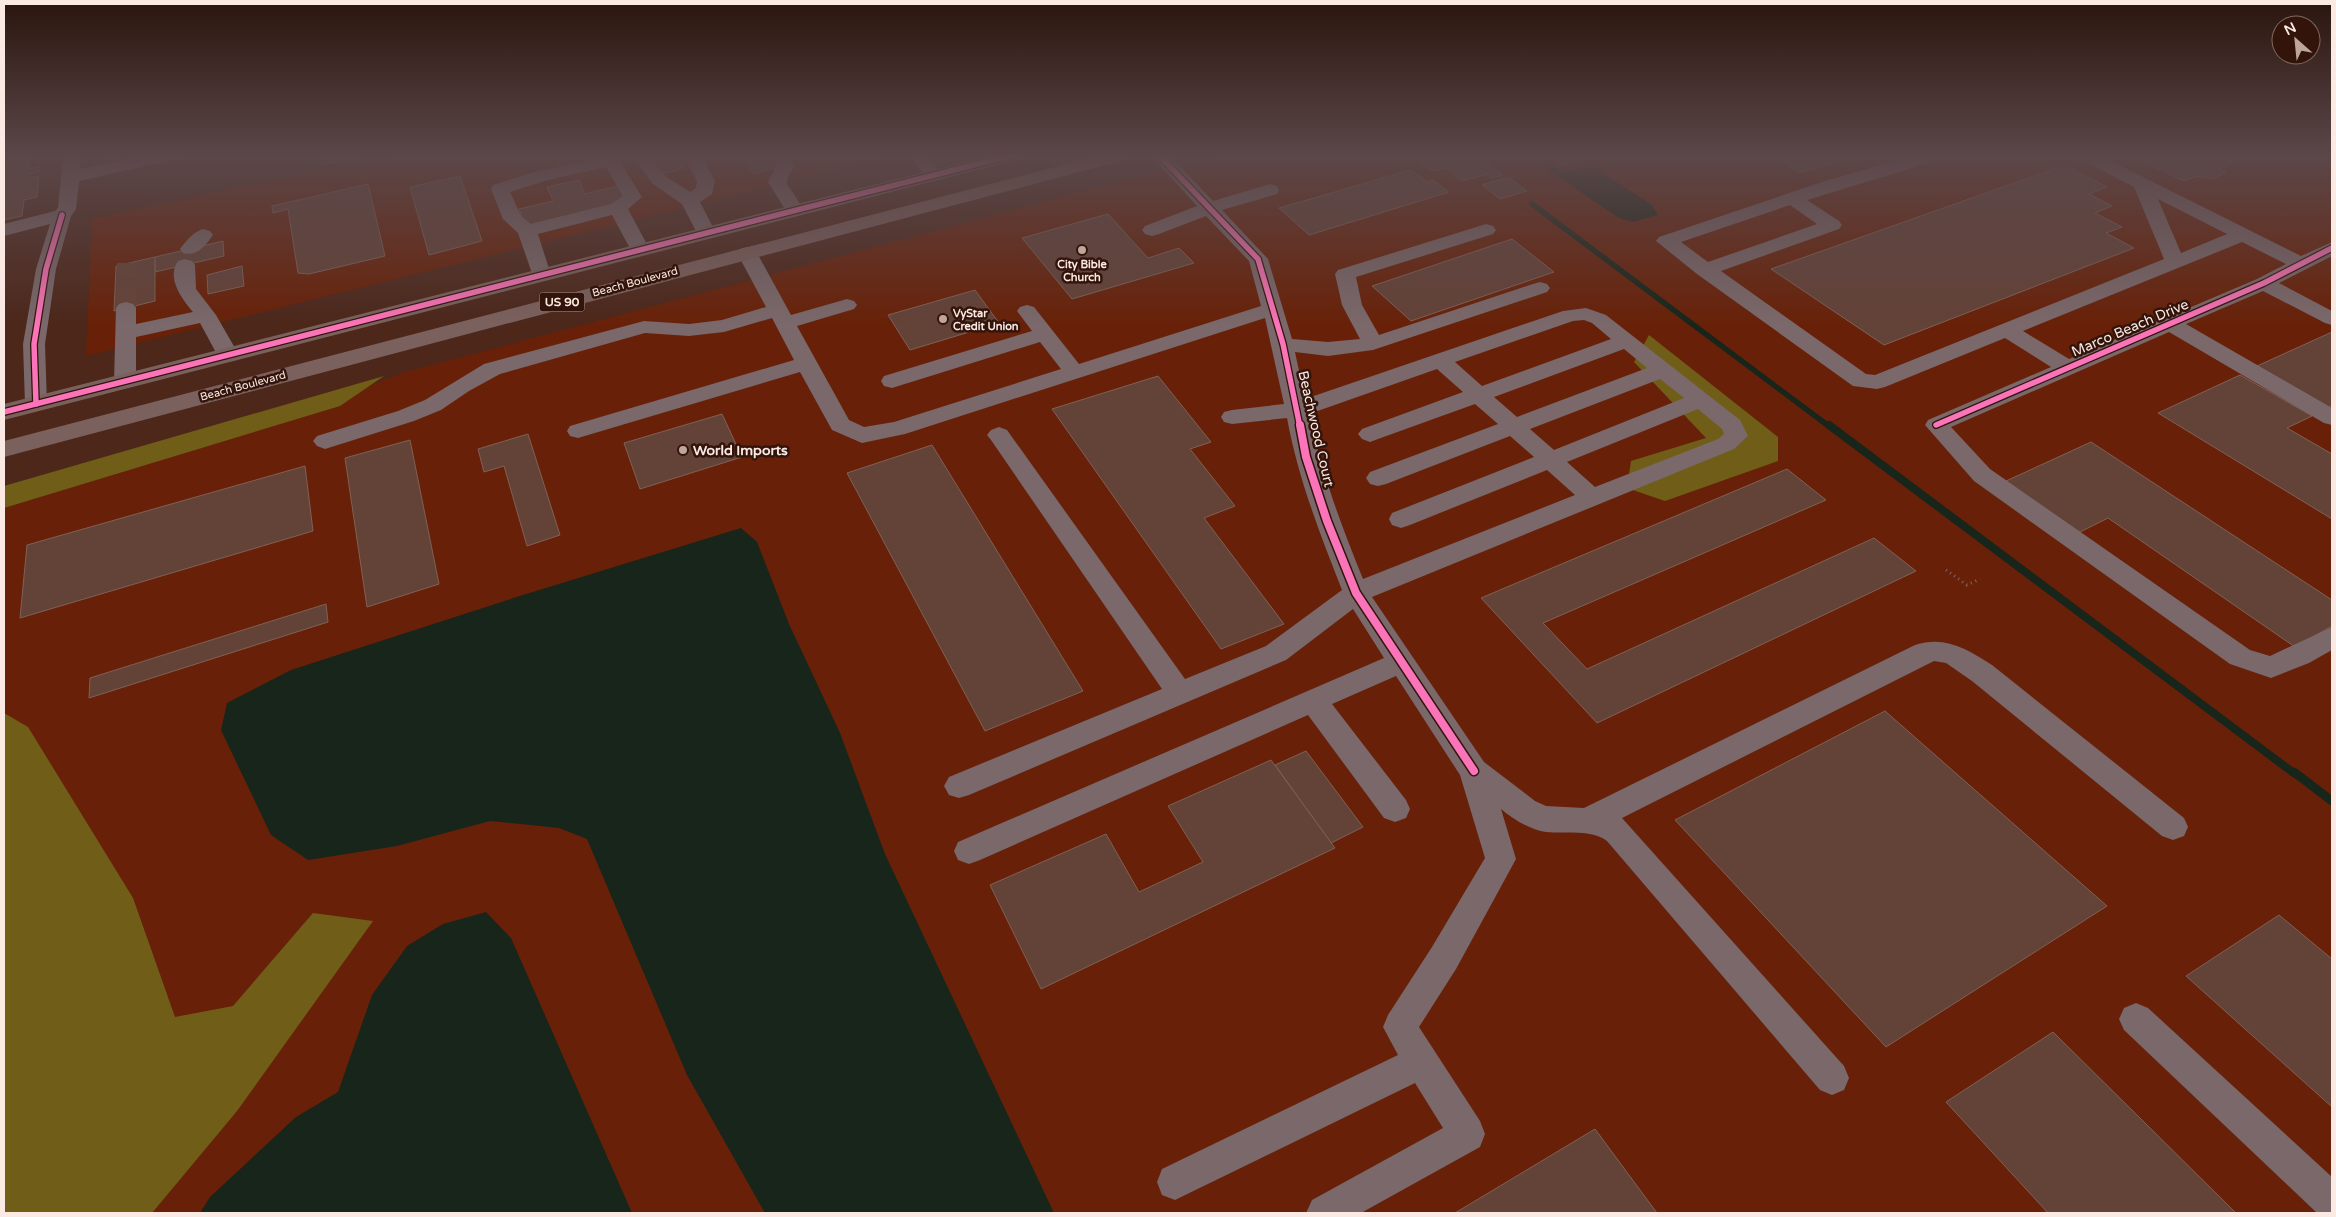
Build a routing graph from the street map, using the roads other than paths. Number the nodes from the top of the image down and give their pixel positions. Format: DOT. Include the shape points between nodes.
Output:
graph roads {
  1 [pos="65,212"];
  2 [pos="510,212"];
  3 [pos="603,212"];
  4 [pos="620,212"];
  5 [pos="695,212"];
  6 [pos="788,212"];
  7 [pos="903,212"];
  8 [pos="1199,212"];
  9 [pos="1213,212"];
  10 [pos="1752,212"];
  11 [pos="1812,212"];
  12 [pos="2154,212"];
  13 [pos="2195,212"];
  14 [pos="62,215"];
  15 [pos="4,230"];
  16 [pos="1152,230"];
  17 [pos="1486,230"];
  18 [pos="527,231"];
  19 [pos="706,233"];
  20 [pos="2242,236"];
  21 [pos="2332,248"];
  22 [pos="193,250"];
  23 [pos="640,250"];
  24 [pos="747,253"];
  25 [pos="2175,262"];
  26 [pos="2302,264"];
  27 [pos="1704,270"];
  28 [pos="541,275"];
  29 [pos="2264,283"];
  30 [pos="1540,288"];
  31 [pos="847,305"];
  32 [pos="126,308"];
  33 [pos="1273,309"];
  34 [pos="1027,311"];
  35 [pos="206,315"];
  36 [pos="782,316"];
  37 [pos="2332,319"];
  38 [pos="2170,324"];
  39 [pos="2007,330"];
  40 [pos="126,333"];
  41 [pos="1044,334"];
  42 [pos="1626,341"];
  43 [pos="1283,344"];
  44 [pos="1372,344"];
  45 [pos="228,355"];
  46 [pos="1441,361"];
  47 [pos="806,363"];
  48 [pos="2068,368"];
  49 [pos="1663,370"];
  50 [pos="1074,372"];
  51 [pos="892,381"];
  52 [pos="125,382"];
  53 [pos="1479,395"];
  54 [pos="1701,400"];
  55 [pos="36,404"];
  56 [pos="1297,410"];
  57 [pos="4,412"];
  58 [pos="1232,417"];
  59 [pos="2332,418"];
  60 [pos="1515,427"];
  61 [pos="578,431"];
  62 [pos="1370,434"];
  63 [pos="999,436"];
  64 [pos="325,441"];
  65 [pos="4,449"];
  66 [pos="1551,460"];
  67 [pos="1378,478"];
  68 [pos="1592,497"];
  69 [pos="1401,519"];
  70 [pos="1356,593"];
  71 [pos="2332,637"];
  72 [pos="1401,662"];
  73 [pos="1180,693"];
  74 [pos="1313,700"];
  75 [pos="1474,771"];
  76 [pos="959,786"];
  77 [pos="1395,809"];
  78 [pos="1589,820"];
  79 [pos="2173,827"];
  80 [pos="969,851"];
  81 [pos="2136,1019"];
  82 [pos="1422,1062"];
  83 [pos="1832,1078"];
  84 [pos="1175,1182"];
  85 [pos="2332,1202"];
  86 [pos="1325,1213"];
  1 -- 14 [label="street"];
  2 -- 18 [label="street"];
  3 -- 18 [label="street"];
  4 -- 23 [label="street"];
  5 -- 19 [label="street"];
  6 -- 19 [label="highway, US 90"];
  7 -- 24 [label="highway, Beach Boulevard / US 90"];
  8 -- 16 [label="street"];
  9 -- 33 [label="street, Beachwood Court" via="1258,259"];
  10 -- 27 [label="street" via="1666,241"];
  11 -- 27 [label="street" via="1832,225"];
  12 -- 25 [label="street"];
  13 -- 20 [label="street"];
  14 -- 15 [label="street"];
  14 -- 55 [label="street" via="46,268 34,344"];
  17 -- 44 [label="street" via="1345,274 1352,305"];
  18 -- 28 [label="street"];
  19 -- 23 [label="highway, US 90"];
  20 -- 25 [label="street"];
  20 -- 26 [label="street"];
  21 -- 26 [label="street, Marco Beach Drive"];
  22 -- 35 [label="street" via="186,290"];
  23 -- 28 [label="highway, US 90"];
  24 -- 36 [label="street"];
  24 -- 65 [label="highway, Beach Boulevard / US 90"];
  25 -- 39 [label="street"];
  26 -- 29 [label="street, Marco Beach Drive"];
  27 -- 39 [label="street" via="1861,381 1877,382"];
  28 -- 45 [label="highway, US 90"];
  29 -- 37 [label="street"];
  29 -- 38 [label="street, Marco Beach Drive"];
  30 -- 44 [label="street"];
  31 -- 36 [label="street"];
  32 -- 40 [label="street"];
  33 -- 43 [label="street, Beachwood Court"];
  33 -- 50 [label="street"];
  34 -- 41 [label="street"];
  35 -- 40 [label="street"];
  35 -- 45 [label="street"];
  36 -- 47 [label="street"];
  36 -- 64 [label="street" via="689,330 644,327 492,369 406,416"];
  38 -- 48 [label="street, Marco Beach Drive"];
  38 -- 59 [label="street"];
  39 -- 48 [label="street"];
  40 -- 52 [label="street"];
  41 -- 50 [label="street"];
  41 -- 51 [label="street"];
  42 -- 46 [label="street" via="1599,319 1586,314 1570,315"];
  42 -- 49 [label="street"];
  42 -- 53 [label="street"];
  43 -- 44 [label="street" via="1328,349"];
  43 -- 56 [label="street, Beachwood Court"];
  45 -- 52 [label="highway, US 90"];
  46 -- 53 [label="street"];
  46 -- 56 [label="street"];
  47 -- 50 [label="street" via="840,425 862,435 897,429"];
  47 -- 61 [label="street"];
  48 -- 71 [label="street, Marco Beach Drive" via="1936,425 1982,475 2240,657 2272,667"];
  49 -- 54 [label="street"];
  49 -- 60 [label="street"];
  52 -- 55 [label="highway, US 90"];
  53 -- 60 [label="street"];
  53 -- 62 [label="street"];
  54 -- 66 [label="street"];
  54 -- 68 [label="street" via="1732,425 1736,436 1726,444"];
  55 -- 57 [label="highway, US 90"];
  56 -- 58 [label="street"];
  56 -- 70 [label="street, Beachwood Court" via="1306,457"];
  60 -- 66 [label="street"];
  60 -- 67 [label="street"];
  63 -- 73 [label="street"];
  66 -- 68 [label="street"];
  66 -- 69 [label="street"];
  68 -- 70 [label="street"];
  70 -- 72 [label="street, Beachwood Court"];
  70 -- 73 [label="street" via="1276,653"];
  72 -- 74 [label="street"];
  72 -- 75 [label="street, Beachwood Court"];
  73 -- 76 [label="street"];
  74 -- 77 [label="street"];
  74 -- 80 [label="street"];
  75 -- 78 [label="street" via="1524,810 1544,819"];
  75 -- 82 [label="street" via="1501,859 1400,1027"];
  78 -- 79 [label="street" via="1925,652 1939,649 1955,654 1982,673"];
  78 -- 83 [label="street" via="1604,822 1618,832"];
  81 -- 85 [label="street"];
  82 -- 84 [label="street"];
  82 -- 86 [label="street" via="1467,1134"];
}
